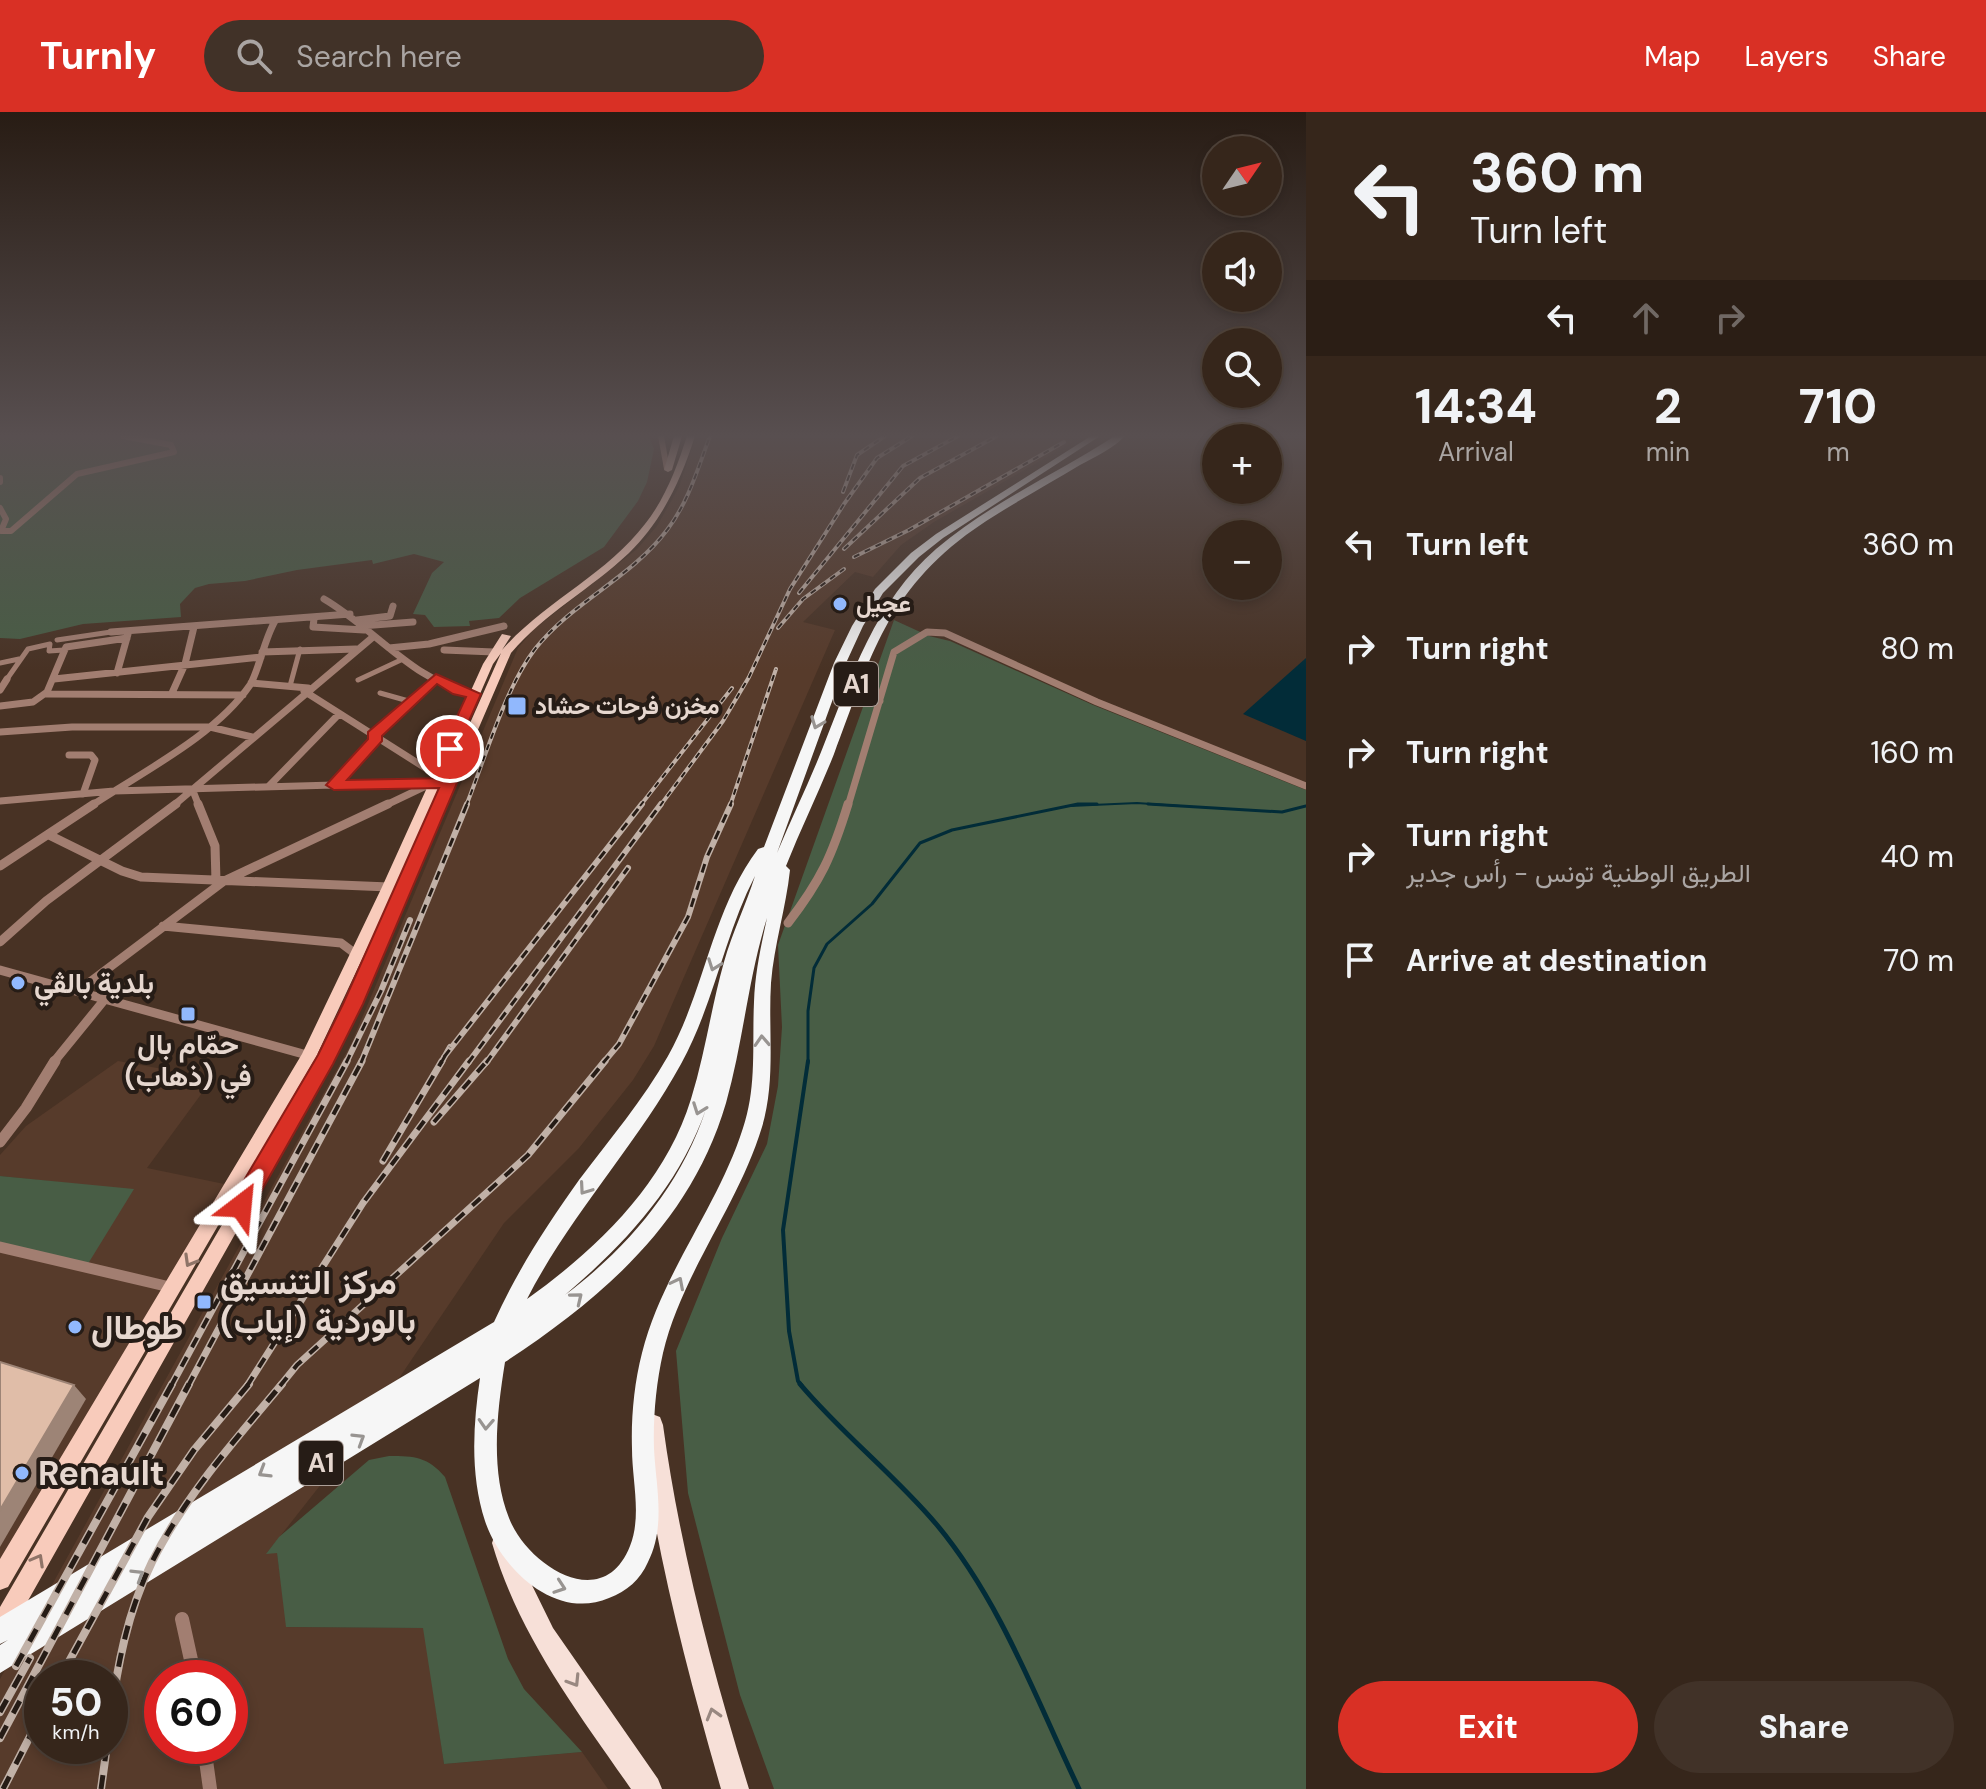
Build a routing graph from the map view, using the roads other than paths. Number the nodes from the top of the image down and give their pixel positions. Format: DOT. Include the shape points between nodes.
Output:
graph roads {
  1 [pos="3,514"];
  2 [pos="30,514"];
  3 [pos="648,514"];
  4 [pos="656,514"];
  5 [pos="971,514"];
  6 [pos="994,514"];
  7 [pos="324,599"];
  8 [pos="393,606"];
  9 [pos="350,614"];
  10 [pos="314,619"];
  11 [pos="275,621"];
  12 [pos="413,622"];
  13 [pos="361,625"];
  14 [pos="504,626"];
  15 [pos="194,627"];
  16 [pos="111,632"];
  17 [pos="128,634"];
  18 [pos="373,637"];
  19 [pos="57,640"];
  20 [pos="389,648"];
  21 [pos="300,649"];
  22 [pos="356,649"];
  23 [pos="64,650"];
  24 [pos="444,650"];
  25 [pos="494,652"];
  26 [pos="262,654"];
  27 [pos="19,659"];
  28 [pos="403,659"];
  29 [pos="0,663"];
  30 [pos="185,664"];
  31 [pos="117,673"];
  32 [pos="436,678"];
  33 [pos="7,679"];
  34 [pos="54,679"];
  35 [pos="358,680"];
  36 [pos="251,683"];
  37 [pos="290,686"];
  38 [pos="0,690"];
  39 [pos="306,690"];
  40 [pos="172,693"];
  41 [pos="380,693"];
  42 [pos="47,694"];
  43 [pos="474,694"];
  44 [pos="243,695"];
  45 [pos="851,697"];
  46 [pos="880,701"];
  47 [pos="412,702"];
  48 [pos="0,706"];
  49 [pos="339,714"];
  50 [pos="210,727"];
  51 [pos="0,732"];
  52 [pos="252,737"];
  53 [pos="375,737"];
  54 [pos="69,755"];
  55 [pos="440,780"];
  56 [pos="334,785"];
  57 [pos="269,786"];
  58 [pos="1306,786"];
  59 [pos="194,790"];
  60 [pos="114,791"];
  61 [pos="83,794"];
  62 [pos="0,801"];
  63 [pos="49,835"];
  64 [pos="777,849"];
  65 [pos="100,859"];
  66 [pos="0,866"];
  67 [pos="220,881"];
  68 [pos="389,887"];
  69 [pos="788,923"];
  70 [pos="163,926"];
  71 [pos="0,942"];
  72 [pos="357,955"];
  73 [pos="0,970"];
  74 [pos="78,991"];
  75 [pos="105,999"];
  76 [pos="308,1057"];
  77 [pos="325,1060"];
  78 [pos="0,1142"];
  79 [pos="0,1247"];
  80 [pos="619,1247"];
  81 [pos="174,1288"];
  82 [pos="646,1388"];
  83 [pos="503,1537"];
  84 [pos="0,1579"];
  85 [pos="182,1619"];
  86 [pos="0,1630"];
  87 [pos="0,1660"];
  88 [pos="191,1660"];
  89 [pos="207,1764"];
  90 [pos="210,1789"];
  91 [pos="648,1789"];
  92 [pos="735,1789"];
  1 -- 2 [label="street" via="1,531 11,531"];
  3 -- 25 [label="main road" via="637,530 528,614"];
  4 -- 55 [label="main road" via="624,552 534,619 506,652"];
  5 -- 64 [label="highway, A1, one-way" via="887,582 856,629"];
  6 -- 45 [label="highway, A1" via="920,569 897,596"];
  7 -- 9 [label="street"];
  8 -- 13 [label="street" via="390,616"];
  9 -- 10 [label="street"];
  9 -- 13 [label="street"];
  10 -- 11 [label="street"];
  10 -- 13 [label="street" via="313,627"];
  11 -- 15 [label="street"];
  11 -- 26 [label="street"];
  12 -- 13 [label="street"];
  13 -- 18 [label="street"];
  14 -- 20 [label="street"];
  15 -- 17 [label="street"];
  15 -- 30 [label="street"];
  16 -- 17 [label="street"];
  16 -- 19 [label="street"];
  17 -- 23 [label="street"];
  17 -- 31 [label="street"];
  18 -- 20 [label="street"];
  18 -- 22 [label="street"];
  20 -- 28 [label="street"];
  21 -- 22 [label="street"];
  21 -- 26 [label="street"];
  21 -- 37 [label="street"];
  22 -- 39 [label="street"];
  23 -- 27 [label="street" via="49,651 50,644 41,645"];
  23 -- 34 [label="street"];
  24 -- 25 [label="street"];
  25 -- 43 [label="main road"];
  26 -- 30 [label="street"];
  26 -- 36 [label="street"];
  27 -- 29 [label="street"];
  27 -- 33 [label="street"];
  28 -- 32 [label="street"];
  28 -- 35 [label="street"];
  30 -- 31 [label="street"];
  30 -- 40 [label="street"];
  31 -- 34 [label="street"];
  32 -- 43 [label="street"];
  32 -- 47 [label="street"];
  33 -- 38 [label="street"];
  34 -- 42 [label="street"];
  36 -- 37 [label="street"];
  36 -- 44 [label="street"];
  37 -- 39 [label="street"];
  39 -- 49 [label="street"];
  39 -- 52 [label="street"];
  40 -- 42 [label="street"];
  40 -- 44 [label="street"];
  41 -- 47 [label="street"];
  42 -- 48 [label="street" via="34,704"];
  43 -- 55 [label="main road"];
  44 -- 50 [label="street"];
  45 -- 46 [label="street"];
  45 -- 64 [label="highway, A1"];
  46 -- 58 [label="street" via="896,649 936,631"];
  46 -- 69 [label="street" via="836,844 818,884"];
  47 -- 53 [label="street"];
  49 -- 53 [label="street"];
  49 -- 57 [label="street"];
  50 -- 51 [label="street"];
  50 -- 52 [label="street"];
  50 -- 60 [label="street"];
  52 -- 59 [label="street"];
  53 -- 55 [label="street"];
  53 -- 56 [label="street"];
  54 -- 61 [label="street" via="91,755 95,760"];
  55 -- 56 [label="street"];
  55 -- 67 [label="street"];
  55 -- 68 [label="main road"];
  55 -- 77 [label="main road" via="353,1004"];
  56 -- 57 [label="street"];
  57 -- 59 [label="street"];
  59 -- 60 [label="street"];
  59 -- 65 [label="street"];
  59 -- 67 [label="street" via="216,851"];
  60 -- 61 [label="street"];
  60 -- 63 [label="street"];
  61 -- 62 [label="street"];
  63 -- 65 [label="street"];
  63 -- 66 [label="street"];
  64 -- 80 [label="highway, A1" via="709,1129 680,1187"];
  82 -- 64 [label="highway, one-way" via="660,1322 732,1184 761,1095 763,980 781,898"];
  64 -- 83 [label="highway, one-way" via="759,855 694,1019 665,1077 520,1287 497,1338 485,1446 489,1496"];
  65 -- 67 [label="street" via="141,877"];
  65 -- 71 [label="street" via="44,900"];
  67 -- 68 [label="street"];
  67 -- 70 [label="street"];
  68 -- 72 [label="main road"];
  70 -- 72 [label="street" via="341,943"];
  70 -- 74 [label="street"];
  72 -- 76 [label="main road"];
  73 -- 74 [label="street"];
  74 -- 75 [label="street"];
  75 -- 76 [label="street"];
  75 -- 78 [label="street" via="60,1052"];
  76 -- 77 [label="street"];
  76 -- 81 [label="main road, one-way"];
  86 -- 77 [label="main road, one-way"];
  79 -- 81 [label="street"];
  80 -- 86 [label="highway, A1, one-way" via="472,1346"];
  87 -- 80 [label="highway, A1, one-way" via="548,1322"];
  81 -- 84 [label="main road"];
  83 -- 82 [label="highway, one-way" via="543,1581 576,1592 610,1585 631,1567 643,1543 646,1520"];
  92 -- 82 [label="highway, one-way" via="681,1598 658,1486"];
  83 -- 91 [label="highway, one-way" via="517,1586 536,1620"];
  85 -- 88 [label="street"];
  89 -- 90 [label="street"];
}
